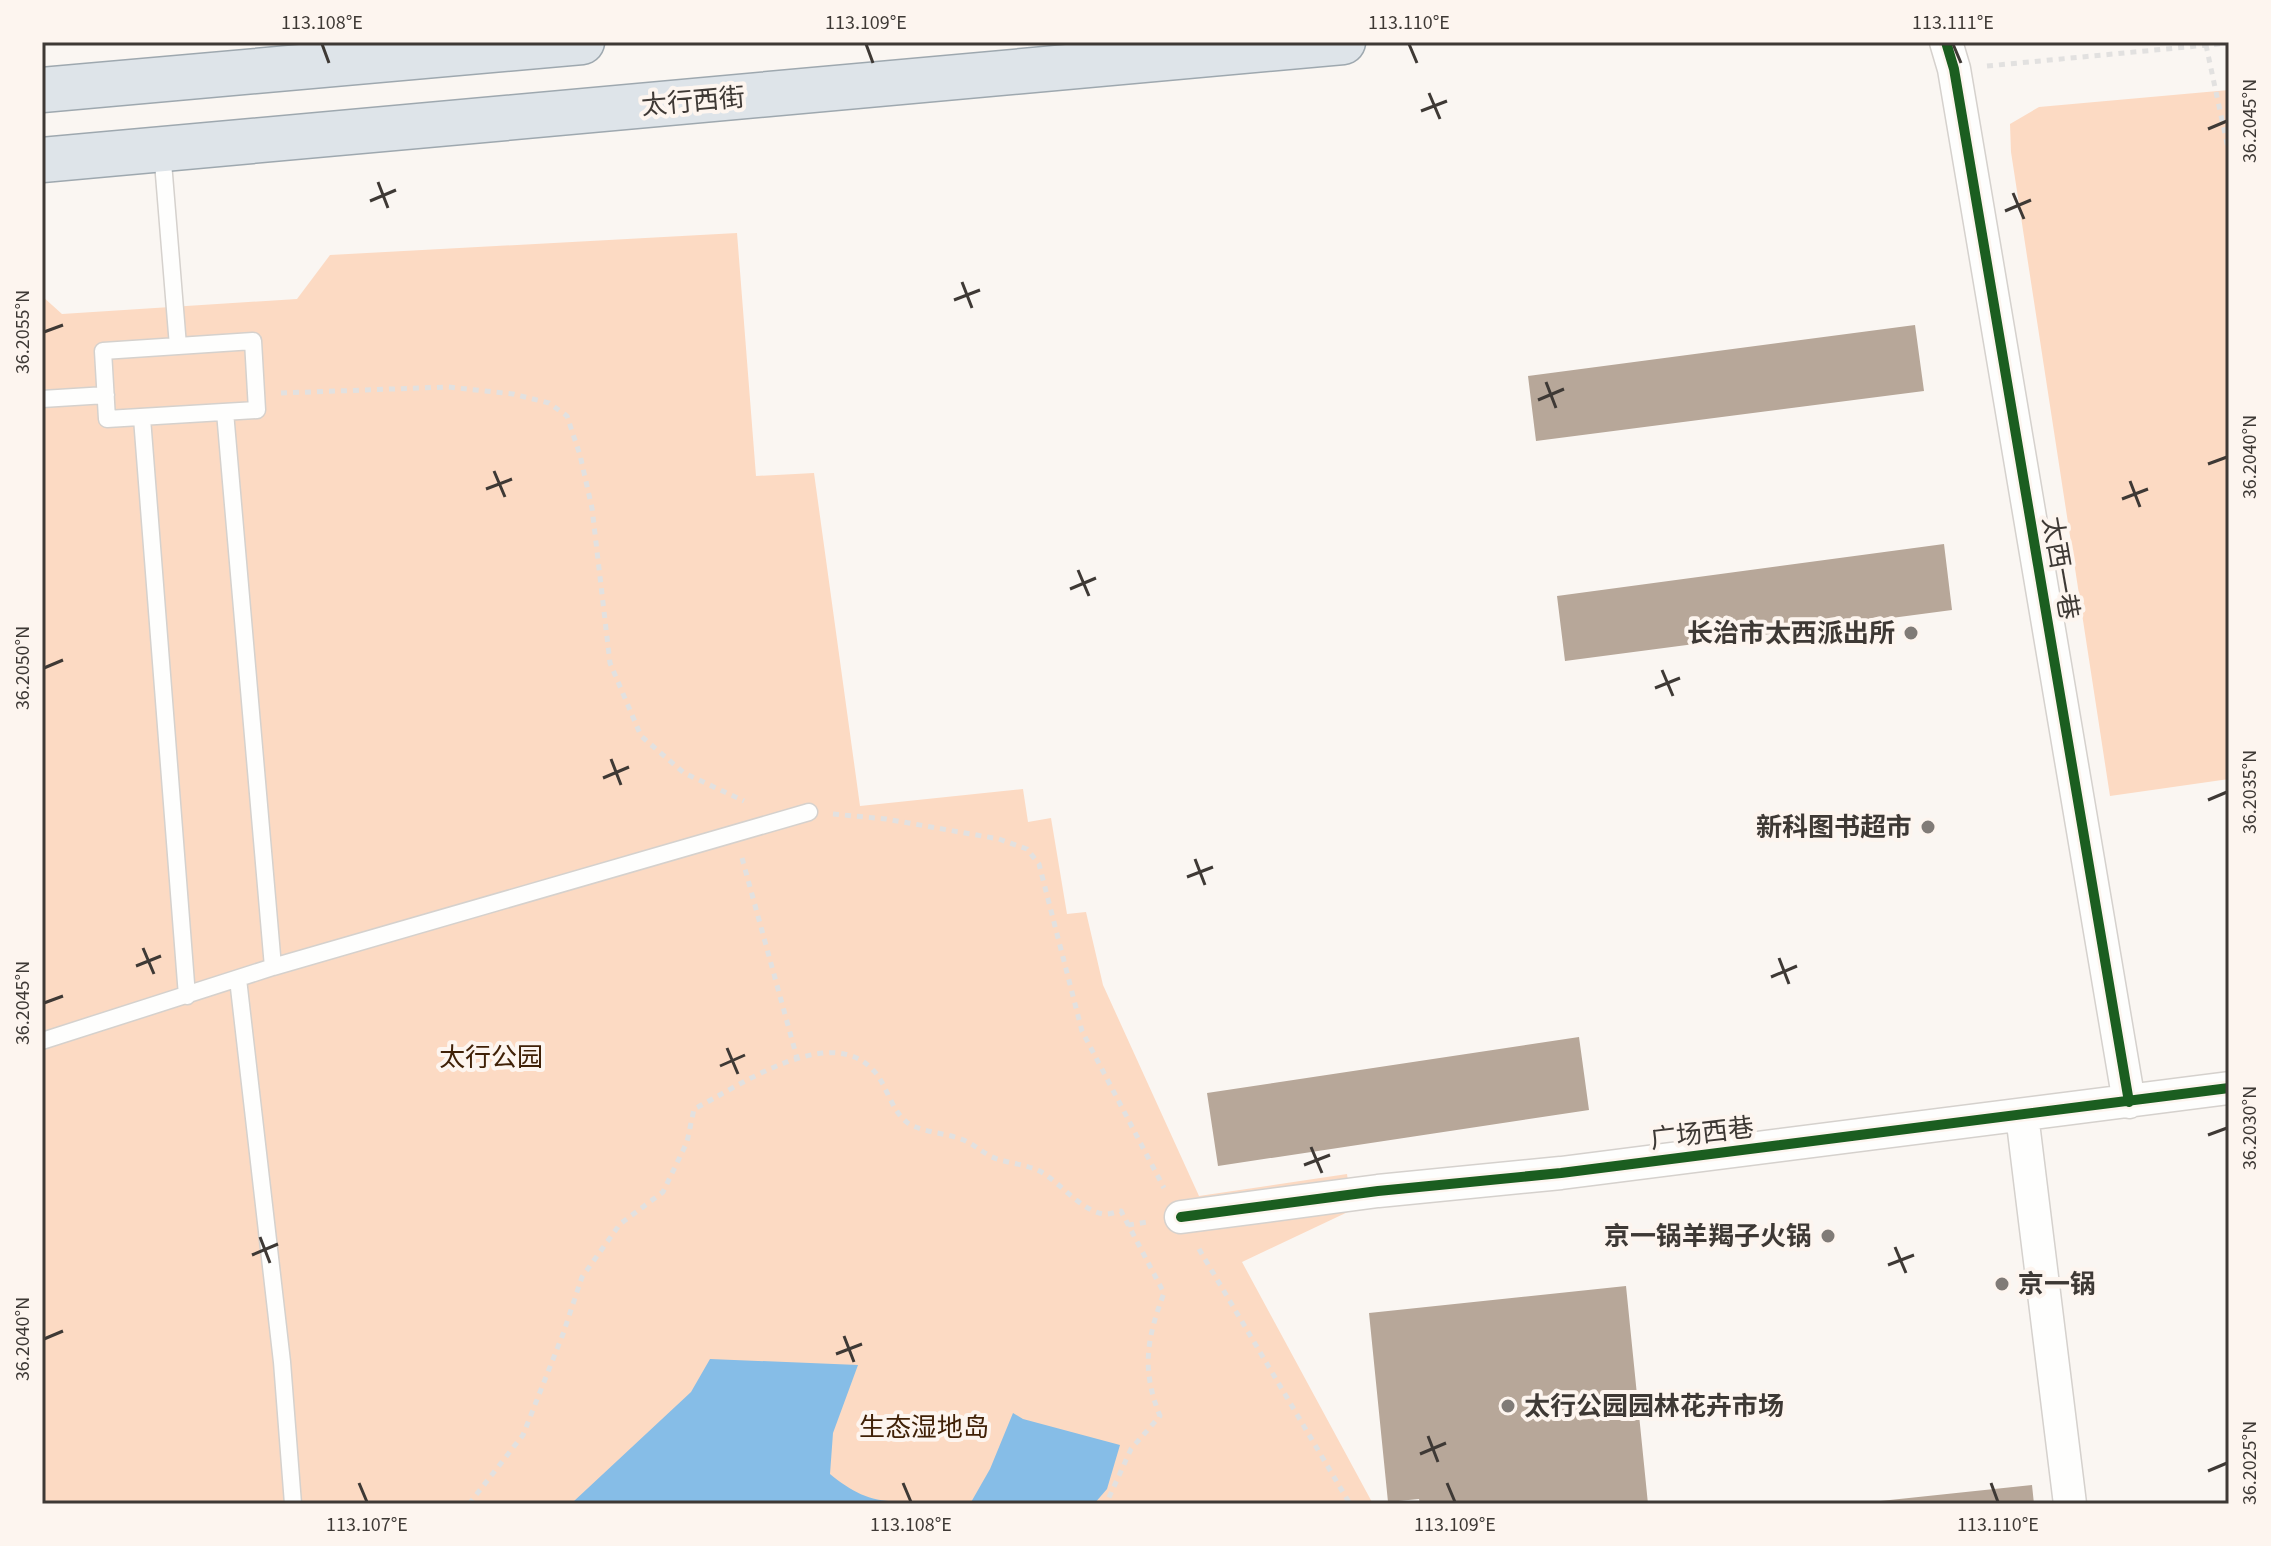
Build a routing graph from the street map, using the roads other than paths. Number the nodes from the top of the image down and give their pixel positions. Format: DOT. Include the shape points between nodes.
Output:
graph roads {
  1 [pos="582,42"];
  2 [pos="1343,42"];
  3 [pos="1950,56"];
  4 [pos="42,90"];
  5 [pos="162,148"];
  6 [pos="42,160"];
  7 [pos="178,346"];
  8 [pos="106,395"];
  9 [pos="42,399"];
  10 [pos="225,412"];
  11 [pos="142,418"];
  12 [pos="809,812"];
  13 [pos="273,967"];
  14 [pos="238,979"];
  15 [pos="187,996"];
  16 [pos="42,1041"];
  17 [pos="2229,1088"];
  18 [pos="2129,1102"];
  19 [pos="2022,1115"];
  20 [pos="1181,1217"];
  21 [pos="293,1504"];
  22 [pos="2070,1504"];
  1 -- 4 [label="main road"];
  2 -- 5 [label="main road, 太行西街"];
  3 -- 18 [label="street, 太西一巷"];
  5 -- 6 [label="main road, 太行西街"];
  5 -- 7 [label="lane"];
  7 -- 8 [label="lane" via="103,351"];
  7 -- 10 [label="lane" via="253,341 257,410"];
  8 -- 9 [label="lane"];
  8 -- 11 [label="lane" via="107,419"];
  10 -- 11 [label="lane"];
  10 -- 13 [label="lane"];
  11 -- 15 [label="lane"];
  12 -- 13 [label="lane"];
  13 -- 14 [label="lane"];
  14 -- 15 [label="lane"];
  14 -- 21 [label="lane"];
  15 -- 16 [label="lane"];
  17 -- 18 [label="street, 广场西巷"];
  18 -- 19 [label="street, 广场西巷"];
  19 -- 20 [label="street, 广场西巷"];
  19 -- 22 [label="street"];
}
